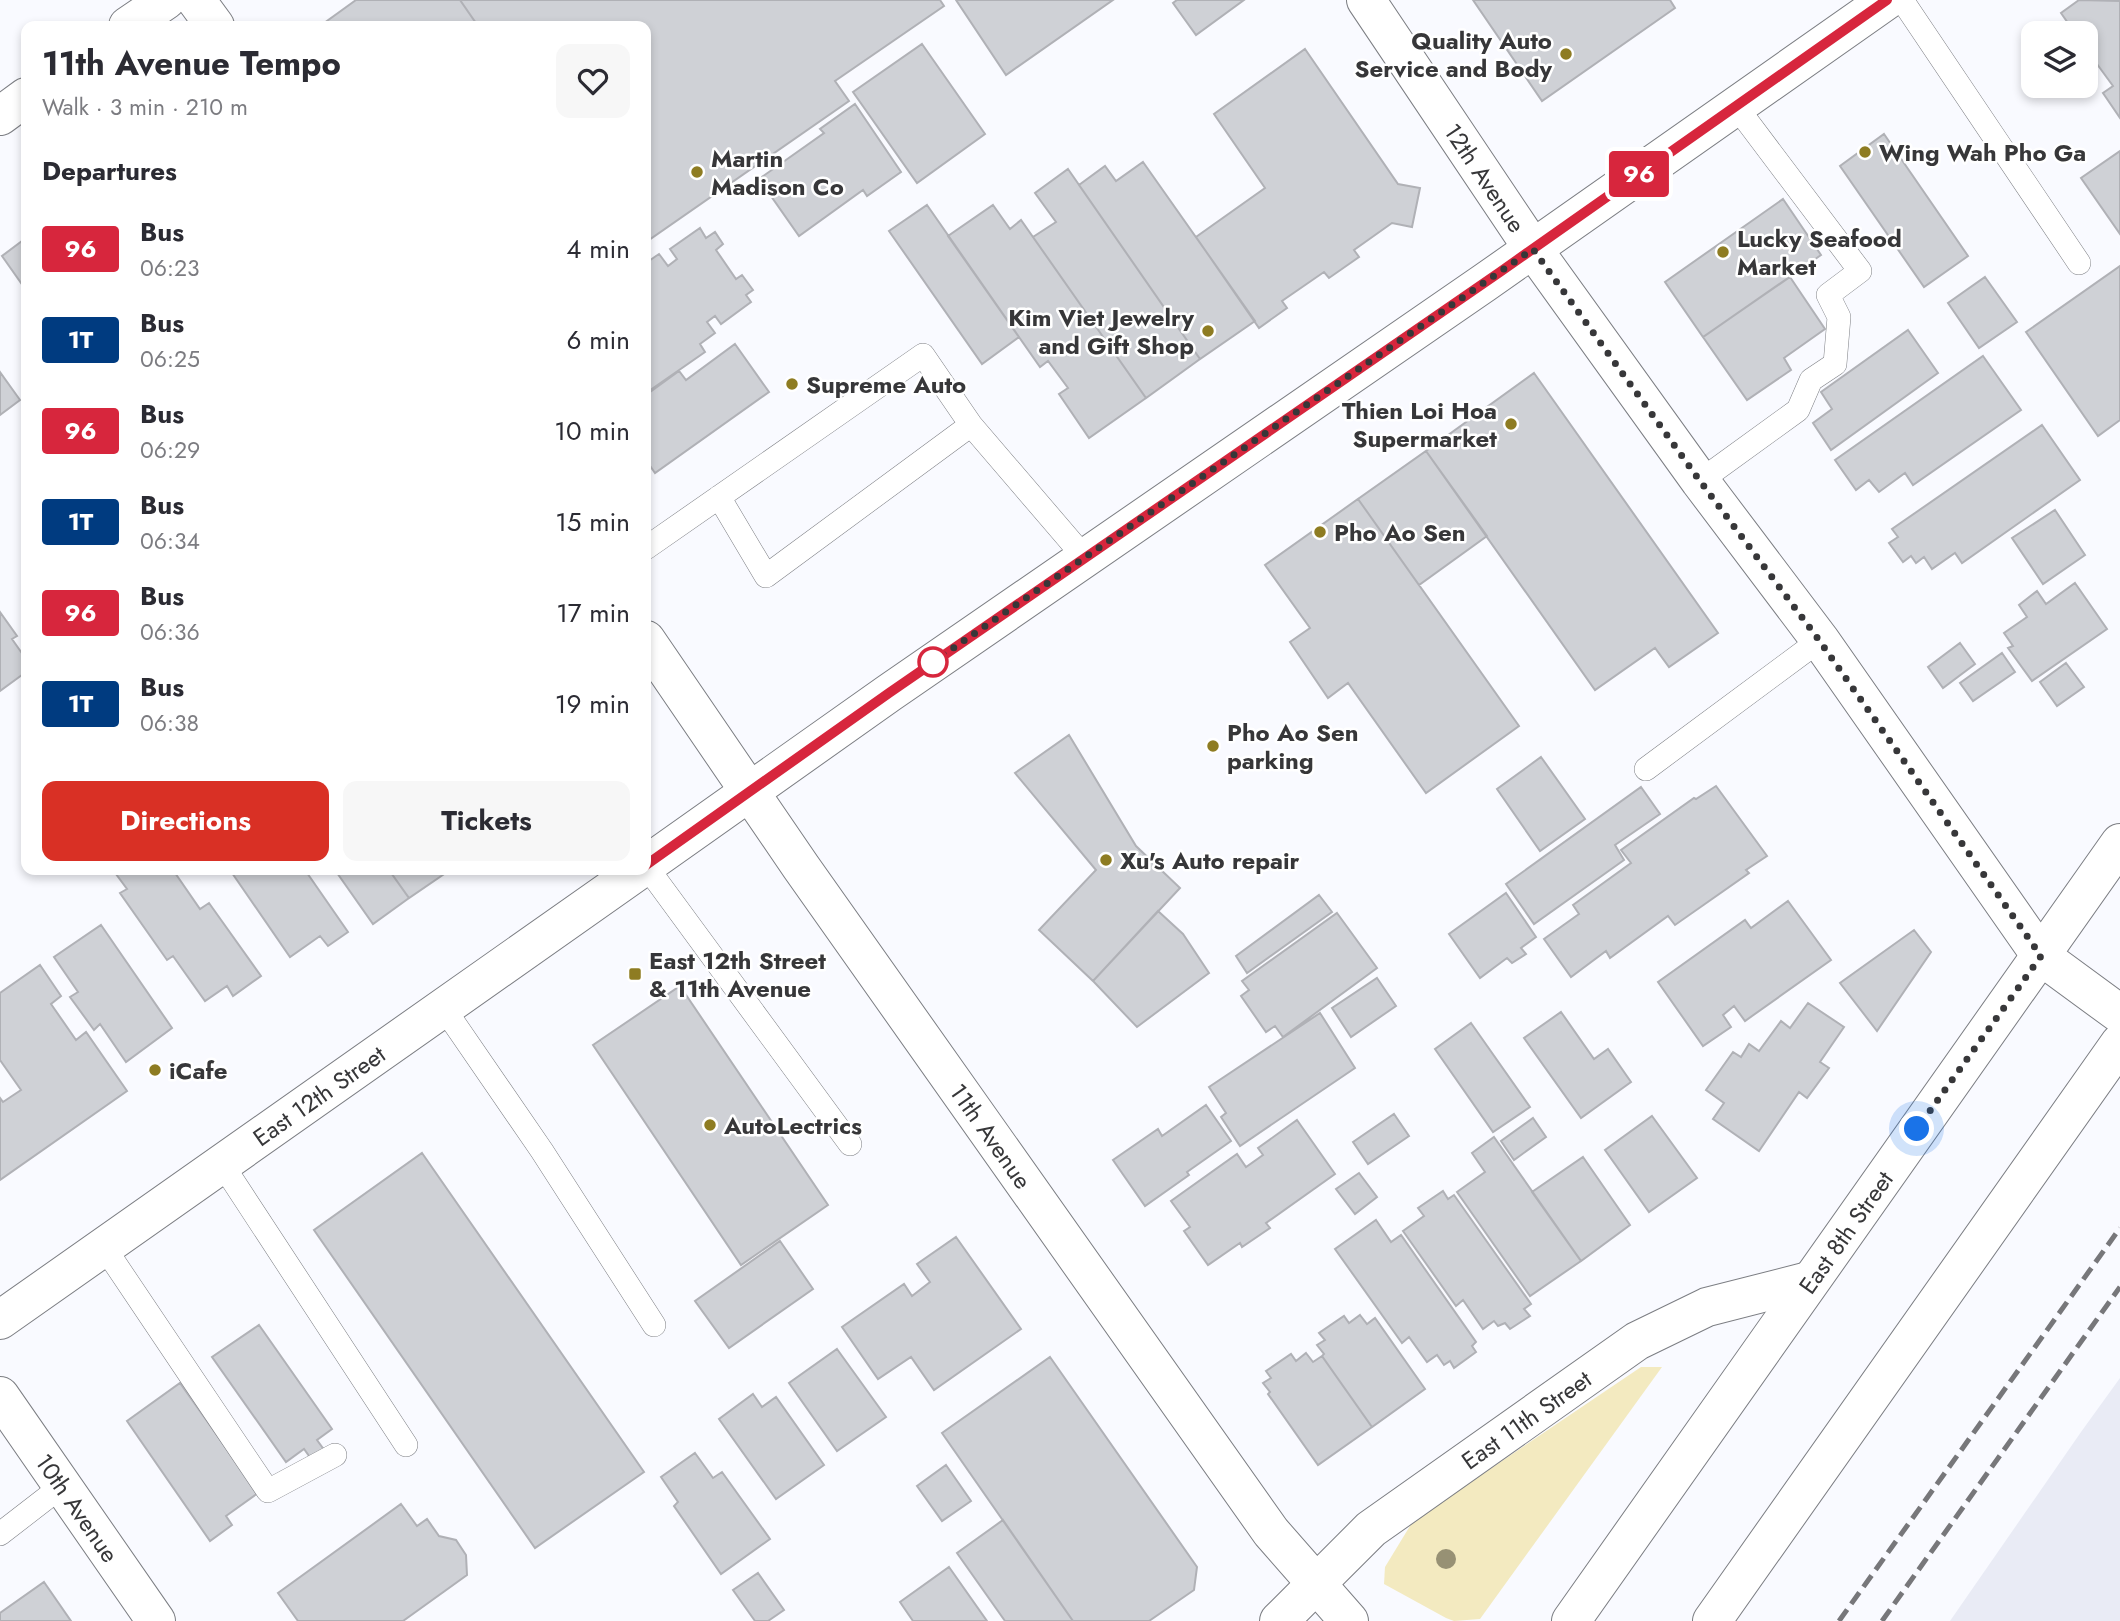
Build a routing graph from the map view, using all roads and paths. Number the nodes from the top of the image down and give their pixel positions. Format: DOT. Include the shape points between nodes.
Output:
graph roads {
  1 [pos="166,0"];
  2 [pos="196,0"];
  3 [pos="1366,0"];
  4 [pos="1878,3"];
  5 [pos="135,21"];
  6 [pos="211,21"];
  7 [pos="21,101"];
  8 [pos="1735,105"];
  9 [pos="0,116"];
  10 [pos="1533,249"];
  11 [pos="2079,263"];
  12 [pos="971,425"];
  13 [pos="1700,481"];
  14 [pos="719,497"];
  15 [pos="651,545"];
  16 [pos="1085,558"];
  17 [pos="1819,640"];
  18 [pos="651,647"];
  19 [pos="1646,769"];
  20 [pos="750,791"];
  21 [pos="2120,843"];
  22 [pos="651,862"];
  23 [pos="651,873"];
  24 [pos="632,875"];
  25 [pos="2041,956"];
  26 [pos="443,1007"];
  27 [pos="2120,1014"];
  28 [pos="2120,1043"];
  29 [pos="850,1144"];
  30 [pos="222,1164"];
  31 [pos="104,1247"];
  32 [pos="1809,1281"];
  33 [pos="0,1320"];
  34 [pos="654,1325"];
  35 [pos="0,1396"];
  36 [pos="406,1445"];
  37 [pos="335,1455"];
  38 [pos="62,1486"];
  39 [pos="0,1534"];
  40 [pos="1316,1584"];
  41 [pos="156,1621"];
  42 [pos="1279,1621"];
  43 [pos="1349,1621"];
  44 [pos="1571,1621"];
  45 [pos="1712,1621"];
  1 -- 5 [label="main road"];
  2 -- 6 [label="main road"];
  3 -- 10 [label="main road, 12th Avenue"];
  4 -- 8 [label="main road"];
  4 -- 11 [label="lane"];
  7 -- 9 [label="main road"];
  8 -- 10 [label="main road"];
  8 -- 13 [label="lane" via="1860,271 1828,295 1839,317 1835,364 1811,380 1798,410"];
  10 -- 13 [label="main road, 12th Avenue"];
  10 -- 16 [label="main road"];
  12 -- 14 [label="lane" via="923,355"];
  12 -- 14 [label="lane" via="766,576"];
  12 -- 16 [label="lane"];
  13 -- 17 [label="main road, 12th Avenue"];
  14 -- 15 [label="lane"];
  16 -- 20 [label="main road"];
  17 -- 19 [label="lane"];
  17 -- 25 [label="main road, 12th Avenue"];
  18 -- 20 [label="main road, 11th Avenue"];
  20 -- 22 [label="main road"];
  20 -- 40 [label="main road, 11th Avenue" via="1271,1532"];
  21 -- 25 [label="main road, East 8th Street"];
  23 -- 29 [label="lane"];
  24 -- 26 [label="main road, East 12th Street"];
  25 -- 27 [label="main road, 12th Avenue"];
  25 -- 32 [label="main road, East 8th Street"];
  26 -- 30 [label="main road, East 12th Street"];
  26 -- 34 [label="lane"];
  28 -- 45 [label="main road"];
  30 -- 31 [label="main road, East 12th Street"];
  30 -- 36 [label="lane"];
  31 -- 33 [label="main road, East 12th Street"];
  31 -- 37 [label="lane" via="268,1491"];
  32 -- 40 [label="main road, East 11th Street" via="1707,1307 1637,1341 1371,1529"];
  32 -- 44 [label="main road, East 8th Street"];
  35 -- 38 [label="main road, 10th Avenue"];
  38 -- 39 [label="lane"];
  38 -- 41 [label="main road, 10th Avenue"];
  40 -- 42 [label="main road, East 11th Street"];
  40 -- 43 [label="main road, 11th Avenue"];
}
